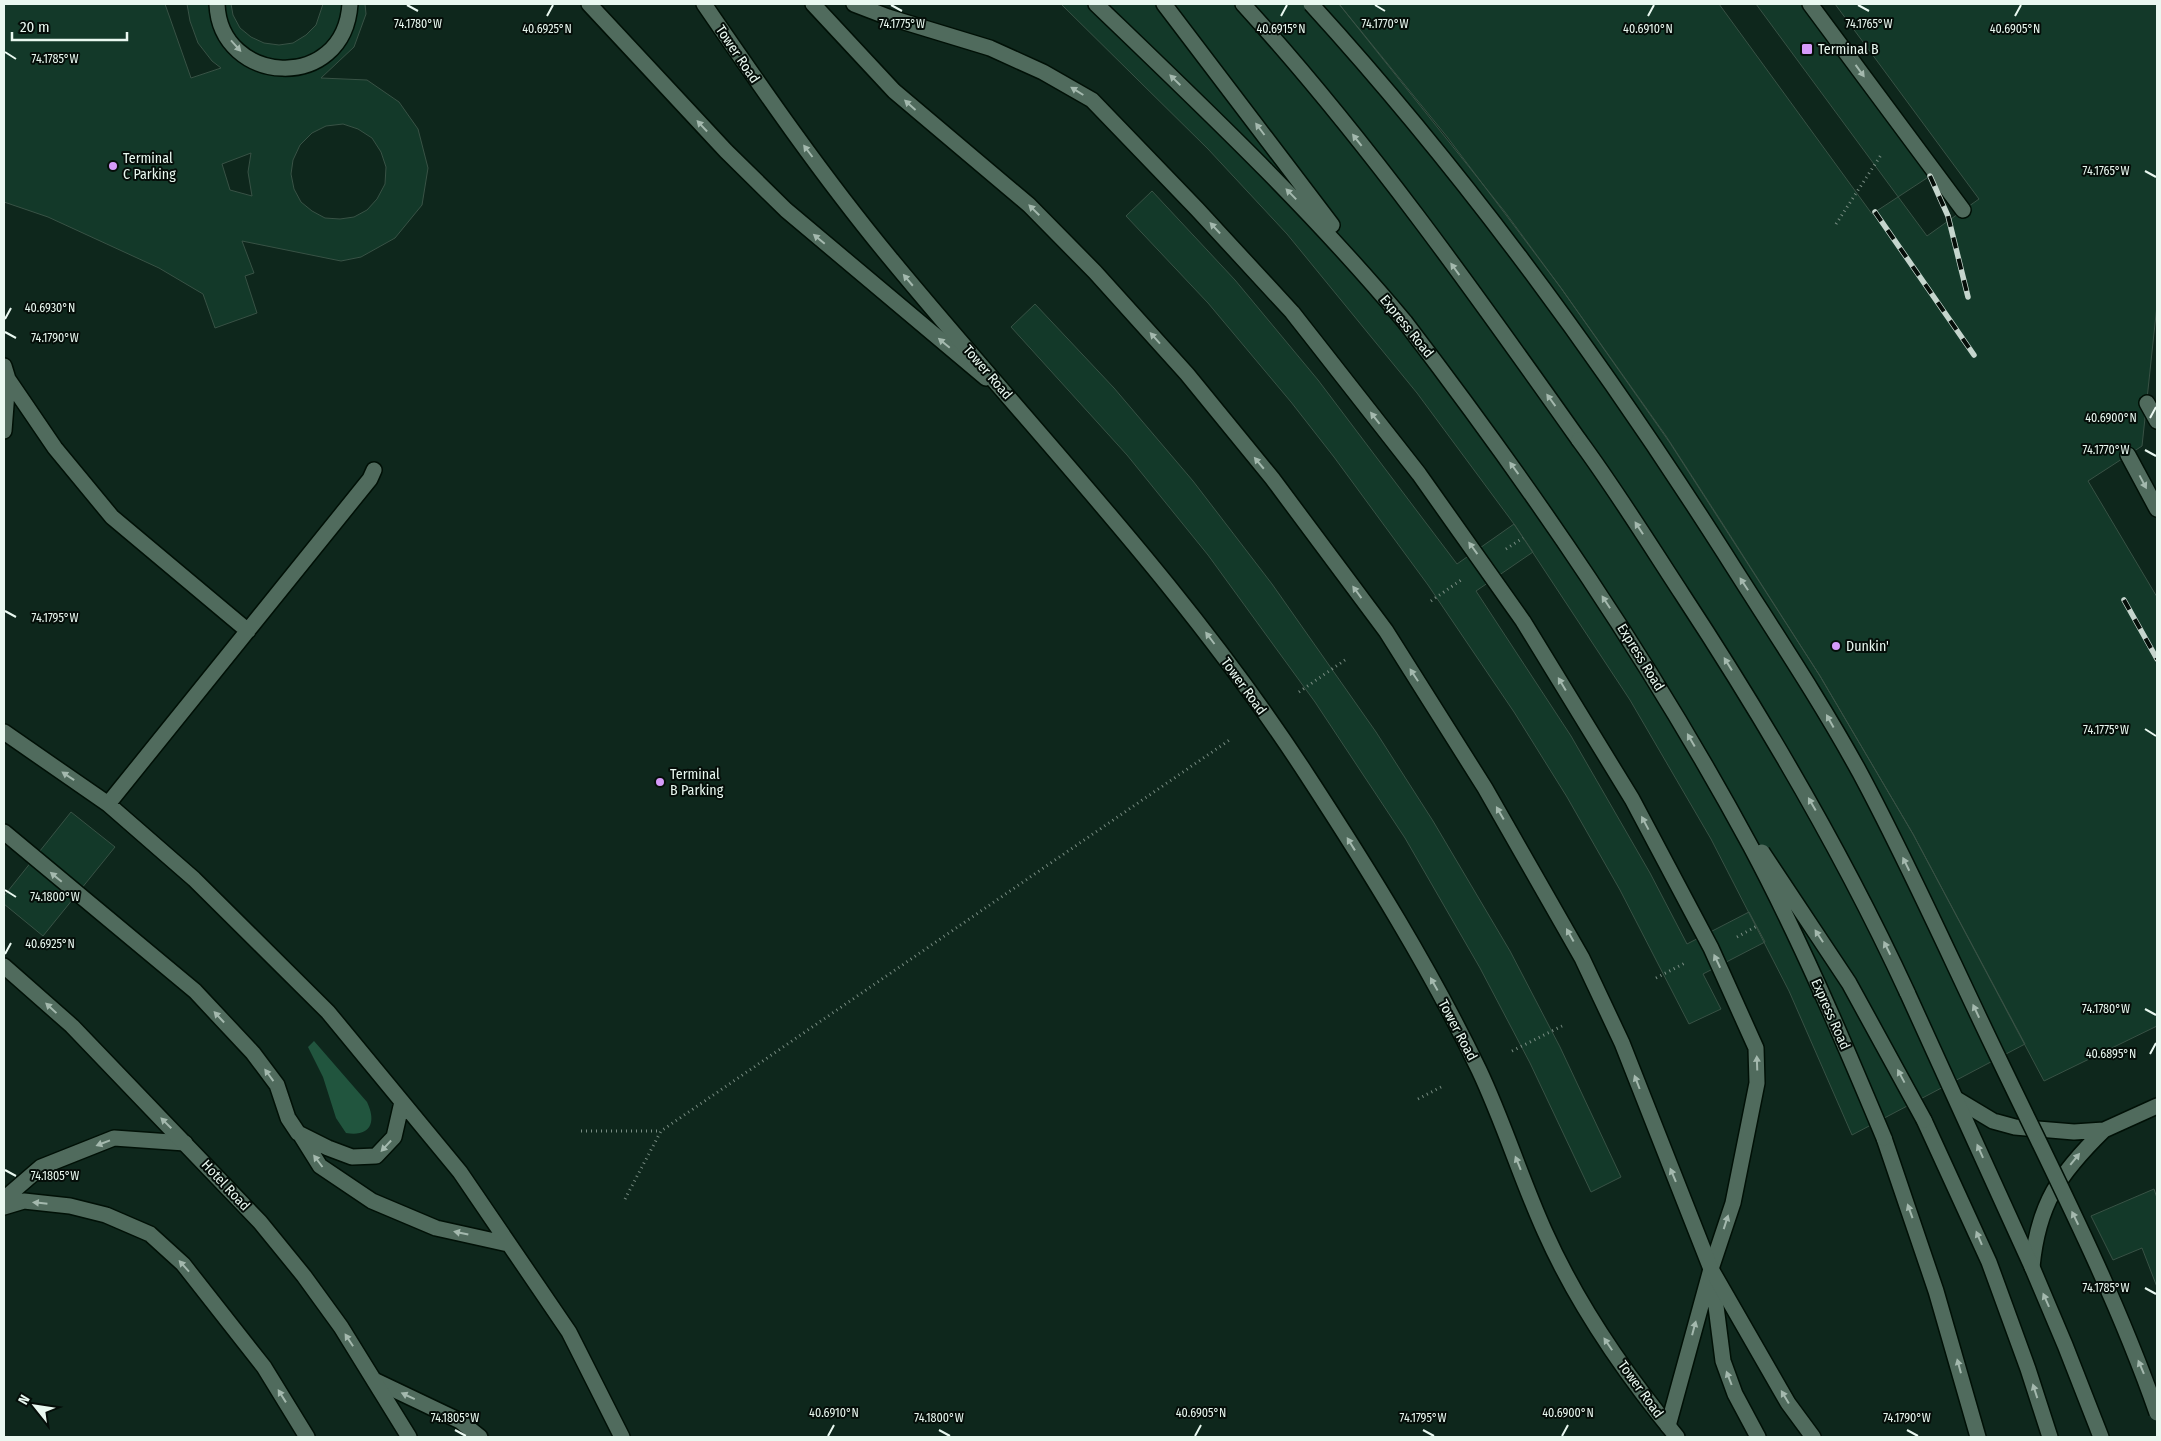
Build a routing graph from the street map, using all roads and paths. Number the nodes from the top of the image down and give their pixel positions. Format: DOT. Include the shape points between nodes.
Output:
graph roads {
  1 [pos="217,4"];
  2 [pos="350,4"];
  3 [pos="589,4"];
  4 [pos="704,4"];
  5 [pos="813,4"];
  6 [pos="854,4"];
  7 [pos="1096,4"];
  8 [pos="1164,4"];
  9 [pos="1243,4"];
  10 [pos="1311,4"];
  11 [pos="1810,4"];
  12 [pos="1881,154"];
  13 [pos="1963,210"];
  14 [pos="1836,224"];
  15 [pos="1405,322"];
  16 [pos="6,372"];
  17 [pos="1008,396"];
  18 [pos="2146,403"];
  19 [pos="2157,422"];
  20 [pos="4,431"];
  21 [pos="2128,455"];
  22 [pos="374,470"];
  23 [pos="2157,509"];
  24 [pos="1523,538"];
  25 [pos="1506,549"];
  26 [pos="1466,577"];
  27 [pos="1431,601"];
  28 [pos="248,630"];
  29 [pos="1345,660"];
  30 [pos="1299,692"];
  31 [pos="4,732"];
  32 [pos="1231,739"];
  33 [pos="1715,783"];
  34 [pos="108,804"];
  35 [pos="4,832"];
  36 [pos="1757,926"];
  37 [pos="1737,937"];
  38 [pos="1694,958"];
  39 [pos="4,966"];
  40 [pos="1656,978"];
  41 [pos="1562,1026"];
  42 [pos="1512,1051"];
  43 [pos="1441,1087"];
  44 [pos="1418,1099"];
  45 [pos="1958,1100"];
  46 [pos="402,1102"];
  47 [pos="2157,1106"];
  48 [pos="2104,1130"];
  49 [pos="581,1131"];
  50 [pos="661,1131"];
  51 [pos="298,1132"];
  52 [pos="185,1143"];
  53 [pos="4,1199"];
  54 [pos="625,1199"];
  55 [pos="4,1207"];
  56 [pos="508,1244"];
  57 [pos="2032,1267"];
  58 [pos="1711,1268"];
  59 [pos="376,1381"];
  60 [pos="2157,1413"];
  61 [pos="1672,1431"];
  62 [pos="308,1437"];
  63 [pos="409,1437"];
  64 [pos="480,1437"];
  65 [pos="622,1437"];
  66 [pos="1758,1437"];
  67 [pos="1813,1437"];
  68 [pos="1978,1437"];
  69 [pos="2050,1437"];
  70 [pos="2101,1437"];
  1 -- 2 [label="street, one-way" via="218,20 244,55 263,65 284,69 306,66 325,56 340,39 349,20"];
  17 -- 3 [label="street, one-way" via="786,210 726,151"];
  17 -- 4 [label="street, Tower Road, one-way" via="882,247 762,88"];
  58 -- 5 [label="street, one-way" via="1600,992 1485,788 1386,632 1272,478 1187,374 1114,293 1029,205 894,91"];
  58 -- 6 [label="street, one-way" via="1732,1203 1754,1102 1758,1064 1756,1048 1712,948 1632,799 1523,621 1419,474 1292,312 1092,100 1043,72 990,48"];
  15 -- 7 [label="street, Express Road, one-way" via="1362,270 1268,170"];
  15 -- 8 [label="street, one-way"];
  45 -- 9 [label="street, one-way, bridge" via="1885,945 1821,820 1714,643 1599,467 1437,243 1329,104"];
  60 -- 10 [label="street, one-way, bridge" via="2144,1374 2092,1252 1892,834 1826,713 1676,478 1542,289 1424,135"];
  11 -- 13 [label="street, one-way"];
  12 -- 14 [label="path, bridge"];
  33 -- 15 [label="street, Express Road, one-way, bridge" via="1646,665 1570,547"];
  16 -- 20 [label="street"];
  16 -- 28 [label="street" via="55,448 112,517"];
  61 -- 17 [label="street, Tower Road, one-way" via="1633,1380 1574,1291 1543,1229 1478,1068 1413,947 1335,820 1254,699 1160,574"];
  18 -- 19 [label="street"];
  21 -- 23 [label="street, one-way"];
  22 -- 28 [label="street" via="370,480"];
  24 -- 25 [label="path"];
  26 -- 27 [label="path"];
  28 -- 34 [label="street"];
  29 -- 30 [label="path"];
  34 -- 31 [label="street, one-way"];
  32 -- 50 [label="path"];
  68 -- 33 [label="street, Express Road, one-way, bridge" via="1914,1220 1884,1138 1805,956 1752,848"];
  69 -- 33 [label="street, one-way, bridge" via="1989,1262 1924,1120 1849,984"];
  34 -- 46 [label="street" via="194,879 328,1012"];
  51 -- 35 [label="street, one-way" via="288,1118 277,1085 253,1053 194,991"];
  36 -- 37 [label="path"];
  38 -- 40 [label="path"];
  52 -- 39 [label="street, Hotel Road, one-way" via="72,1026"];
  41 -- 42 [label="path"];
  43 -- 44 [label="path"];
  45 -- 48 [label="street" via="1993,1121 2015,1127 2074,1132"];
  57 -- 45 [label="street, one-way"];
  46 -- 51 [label="street, one-way" via="394,1137 376,1156 352,1158"];
  46 -- 56 [label="street" via="460,1172"];
  47 -- 48 [label="street"];
  57 -- 48 [label="street, one-way" via="2034,1240 2051,1192 2081,1152"];
  49 -- 50 [label="path"];
  50 -- 54 [label="path"];
  56 -- 51 [label="street, one-way" via="436,1228 372,1201 320,1166"];
  52 -- 53 [label="street, one-way" via="114,1138 41,1167"];
  59 -- 52 [label="street, Hotel Road, one-way" via="322,1300 285,1252 238,1196"];
  62 -- 55 [label="street, one-way" via="264,1368 183,1264 150,1234 106,1215 70,1206 24,1201"];
  56 -- 65 [label="street" via="569,1332"];
  70 -- 57 [label="street, one-way"];
  61 -- 58 [label="street, one-way"];
  66 -- 58 [label="street, one-way" via="1722,1361"];
  67 -- 58 [label="street, one-way" via="1788,1403"];
  59 -- 63 [label="street, Hotel Road"];
  64 -- 59 [label="street, one-way" via="460,1421"];
}
